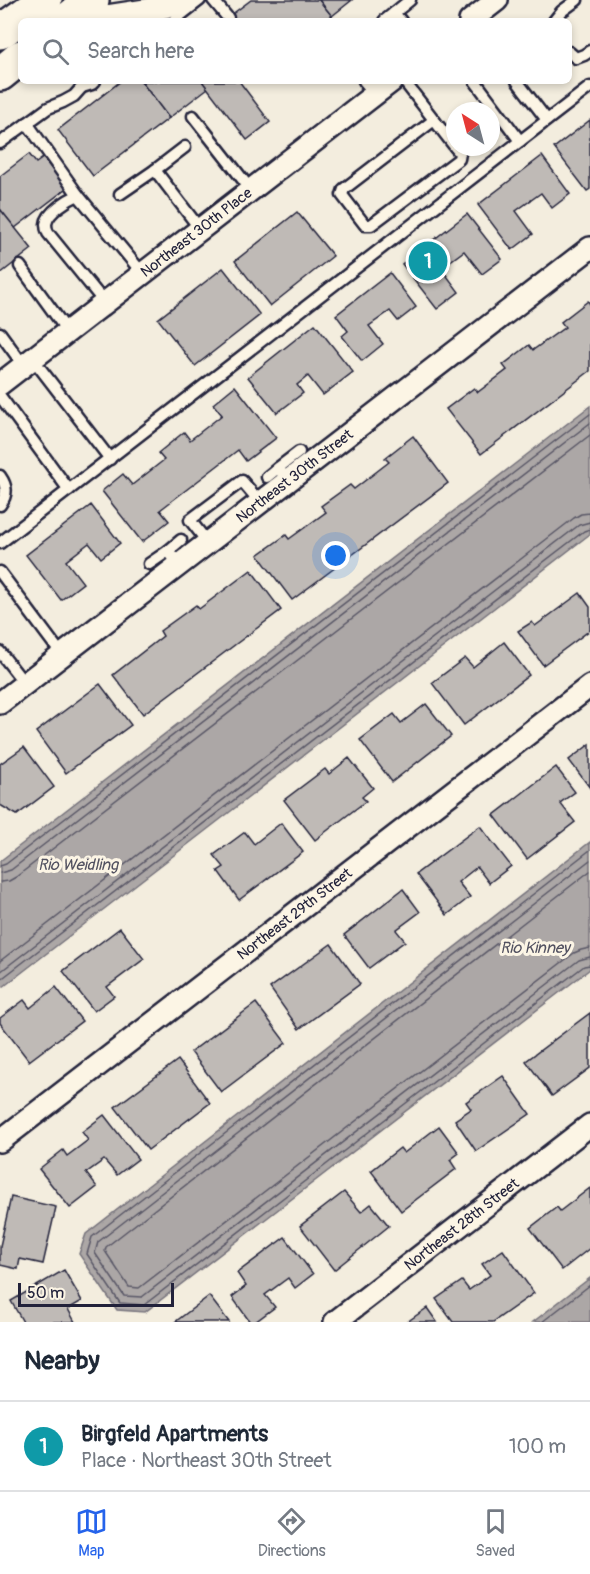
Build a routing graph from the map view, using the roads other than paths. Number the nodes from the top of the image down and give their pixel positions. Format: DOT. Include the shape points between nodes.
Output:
graph roads {
  1 [pos="13,0"];
  2 [pos="45,0"];
  3 [pos="92,0"];
  4 [pos="185,0"];
  5 [pos="200,0"];
  6 [pos="213,0"];
  7 [pos="410,0"];
  8 [pos="497,0"];
  9 [pos="578,0"];
  10 [pos="0,15"];
  11 [pos="398,17"];
  12 [pos="20,18"];
  13 [pos="70,18"];
  14 [pos="103,18"];
  15 [pos="177,18"];
  16 [pos="228,18"];
  17 [pos="479,18"];
  18 [pos="556,18"];
  19 [pos="18,19"];
  20 [pos="0,32"];
  21 [pos="590,51"];
  22 [pos="572,55"];
  23 [pos="18,59"];
  24 [pos="0,74"];
  25 [pos="82,84"];
  26 [pos="406,84"];
  27 [pos="477,84"];
  28 [pos="519,84"];
  29 [pos="590,87"];
  30 [pos="370,88"];
  31 [pos="193,116"];
  32 [pos="434,120"];
  33 [pos="547,120"];
  34 [pos="27,123"];
  35 [pos="446,135"];
  36 [pos="520,141"];
  37 [pos="0,143"];
  38 [pos="185,147"];
  39 [pos="460,156"];
  40 [pos="155,170"];
  41 [pos="250,190"];
  42 [pos="120,194"];
  43 [pos="78,195"];
  44 [pos="200,229"];
  45 [pos="590,248"];
  46 [pos="20,266"];
  47 [pos="143,274"];
  48 [pos="105,303"];
  49 [pos="68,332"];
  50 [pos="0,333"];
  51 [pos="29,362"];
  52 [pos="0,384"];
  53 [pos="0,396"];
  54 [pos="299,452"];
  55 [pos="110,459"];
  56 [pos="283,474"];
  57 [pos="0,476"];
  58 [pos="267,477"];
  59 [pos="69,490"];
  60 [pos="260,502"];
  61 [pos="0,505"];
  62 [pos="182,540"];
  63 [pos="0,543"];
  64 [pos="208,543"];
  65 [pos="173,558"];
  66 [pos="149,564"];
  67 [pos="0,572"];
  68 [pos="62,655"];
  69 [pos="2,659"];
  70 [pos="25,684"];
  71 [pos="590,686"];
  72 [pos="0,703"];
  73 [pos="590,1125"];
  74 [pos="0,1141"];
  75 [pos="334,1322"];
  1 -- 10 [label="main road"];
  2 -- 12 [label="main road"];
  3 -- 13 [label="main road"];
  4 -- 14 [label="street"];
  5 -- 15 [label="lane"];
  6 -- 16 [label="lane"];
  7 -- 11 [label="lane"];
  8 -- 17 [label="street"];
  9 -- 18 [label="lane"];
  19 -- 20 [label="main road"];
  21 -- 22 [label="lane" via="576,58"];
  23 -- 24 [label="main road"];
  25 -- 34 [label="lane" via="74,96"];
  26 -- 32 [label="lane"];
  27 -- 36 [label="lane"];
  28 -- 33 [label="lane"];
  29 -- 33 [label="lane"];
  30 -- 41 [label="street, Northeast 30th Place"];
  31 -- 41 [label="lane"];
  32 -- 35 [label="lane"];
  32 -- 39 [label="lane" via="344,189 342,195 365,225 371,225"];
  33 -- 36 [label="lane"];
  34 -- 37 [label="lane"];
  34 -- 43 [label="lane"];
  36 -- 55 [label="lane"];
  38 -- 40 [label="lane"];
  40 -- 42 [label="lane"];
  40 -- 44 [label="lane"];
  41 -- 44 [label="street, Northeast 30th Place"];
  43 -- 47 [label="lane"];
  43 -- 48 [label="lane" via="56,209 46,220 46,226"];
  44 -- 47 [label="street, Northeast 30th Place"];
  45 -- 56 [label="street, Northeast 30th Street"];
  46 -- 49 [label="lane"];
  47 -- 48 [label="street, Northeast 30th Place"];
  48 -- 49 [label="street, Northeast 30th Place"];
  49 -- 51 [label="street, Northeast 30th Place"];
  50 -- 51 [label="lane"];
  51 -- 52 [label="street, Northeast 30th Place"];
  51 -- 55 [label="lane"];
  53 -- 59 [label="lane"];
  54 -- 56 [label="lane"];
  55 -- 59 [label="lane"];
  56 -- 58 [label="lane"];
  56 -- 60 [label="street, Northeast 30th Street"];
  57 -- 61 [label="lane" via="6,486"];
  59 -- 63 [label="lane"];
  60 -- 64 [label="street, Northeast 30th Street"];
  60 -- 64 [label="lane" via="242,481 190,520"];
  62 -- 65 [label="lane"];
  64 -- 65 [label="street, Northeast 30th Street"];
  65 -- 66 [label="lane"];
  65 -- 68 [label="street, Northeast 30th Street"];
  67 -- 68 [label="lane"];
  68 -- 70 [label="street, Northeast 30th Street"];
  69 -- 70 [label="lane"];
  70 -- 72 [label="street, Northeast 30th Street"];
  71 -- 74 [label="street, Northeast 29th Street"];
  73 -- 75 [label="street, Northeast 28th Street"];
}
